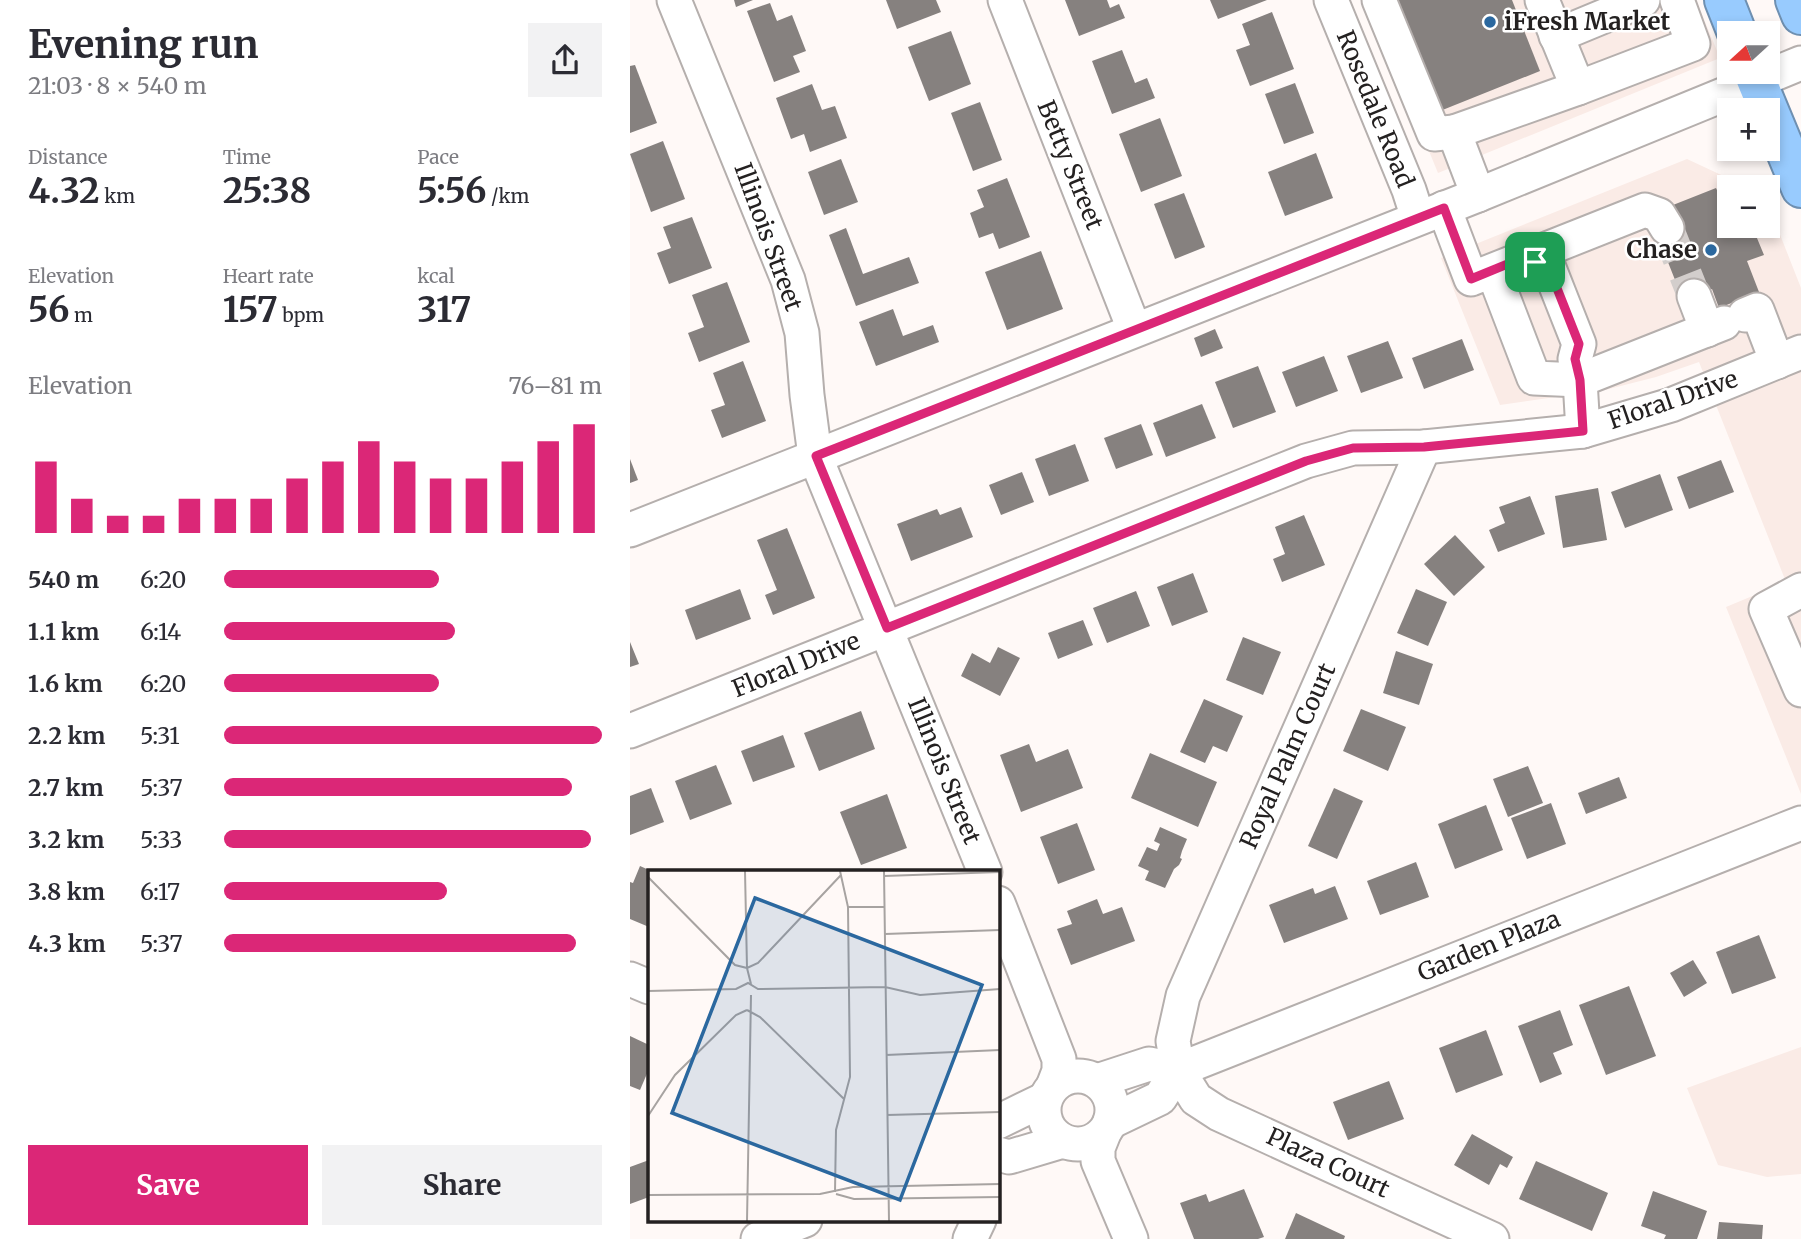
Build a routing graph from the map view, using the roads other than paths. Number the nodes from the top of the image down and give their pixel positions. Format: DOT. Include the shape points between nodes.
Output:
graph roads {
  1 [pos="674,0"];
  2 [pos="1005,0"];
  3 [pos="1331,0"];
  4 [pos="1379,0"];
  5 [pos="1542,0"];
  6 [pos="1643,0"];
  7 [pos="1677,0"];
  8 [pos="1724,0"];
  9 [pos="1795,0"];
  10 [pos="1801,15"];
  11 [pos="1732,21"];
  12 [pos="1556,36"];
  13 [pos="1801,64"];
  14 [pos="1780,70"];
  15 [pos="1739,84"];
  16 [pos="1758,84"];
  17 [pos="1578,88"];
  18 [pos="1454,132"];
  19 [pos="1801,188"];
  20 [pos="1478,195"];
  21 [pos="1431,213"];
  22 [pos="1667,228"];
  23 [pos="1534,258"];
  24 [pos="1493,271"];
  25 [pos="1694,296"];
  26 [pos="1725,323"];
  27 [pos="1134,329"];
  28 [pos="1789,357"];
  29 [pos="1577,369"];
  30 [pos="1583,431"];
  31 [pos="1424,447"];
  32 [pos="816,456"];
  33 [pos="630,530"];
  34 [pos="1801,590"];
  35 [pos="887,628"];
  36 [pos="1801,690"];
  37 [pos="630,731"];
  38 [pos="1801,823"];
  39 [pos="984,870"];
  40 [pos="999,906"];
  41 [pos="630,979"];
  42 [pos="648,987"];
  43 [pos="1178,1069"];
  44 [pos="1068,1080"];
  45 [pos="999,1121"];
  46 [pos="1090,1140"];
  47 [pos="999,1154"];
  48 [pos="800,1222"];
  49 [pos="978,1222"];
  50 [pos="758,1239"];
  51 [pos="970,1239"];
  52 [pos="1130,1239"];
  53 [pos="1492,1239"];
  1 -- 32 [label="street, Illinois Street" via="788,280 802,333"];
  2 -- 27 [label="street, Betty Street"];
  3 -- 21 [label="street, Rosedale Road" via="1409,190"];
  4 -- 18 [label="street" via="1434,134"];
  5 -- 12 [label="street"];
  6 -- 12 [label="street"];
  7 -- 17 [label="street" via="1693,44"];
  8 -- 11 [label="highway"];
  9 -- 10 [label="highway"];
  12 -- 17 [label="street"];
  13 -- 14 [label="street"];
  15 -- 20 [label="street"];
  16 -- 19 [label="highway"];
  17 -- 18 [label="street"];
  18 -- 20 [label="street"];
  20 -- 21 [label="street"];
  21 -- 24 [label="street, Rosedale Road" via="1471,279"];
  21 -- 27 [label="street"];
  22 -- 23 [label="street" via="1659,215 1645,209"];
  23 -- 24 [label="street"];
  23 -- 29 [label="street" via="1549,268 1579,344"];
  24 -- 29 [label="street" via="1534,378"];
  25 -- 26 [label="street"];
  26 -- 28 [label="street" via="1757,310"];
  26 -- 29 [label="street"];
  27 -- 32 [label="street"];
  28 -- 30 [label="street, Floral Drive" via="1671,405"];
  29 -- 30 [label="street"];
  30 -- 31 [label="street, Floral Drive"];
  31 -- 35 [label="street, Floral Drive" via="1353,448 1306,461"];
  31 -- 43 [label="street, Royal Palm Court" via="1183,996 1173,1041"];
  32 -- 33 [label="street"];
  32 -- 35 [label="street, Illinois Street"];
  34 -- 36 [label="street" via="1766,608"];
  35 -- 37 [label="street, Floral Drive"];
  35 -- 39 [label="street, Illinois Street"];
  38 -- 43 [label="street, Garden Plaza"];
  40 -- 44 [label="street"];
  41 -- 42 [label="street"];
  43 -- 44 [label="street, Garden Plaza" via="1149,1064"];
  43 -- 46 [label="street" via="1160,1098"];
  43 -- 53 [label="street, Plaza Court" via="1196,1099 1220,1114"];
  44 -- 45 [label="street, Garden Plaza"];
  44 -- 46 [label="street" via="1108,1092 1113,1110"];
  44 -- 46 [label="street" via="1044,1115 1049,1129"];
  46 -- 47 [label="street" via="1009,1157"];
  46 -- 52 [label="street"];
  48 -- 50 [label="street"];
  49 -- 51 [label="street"];
}
